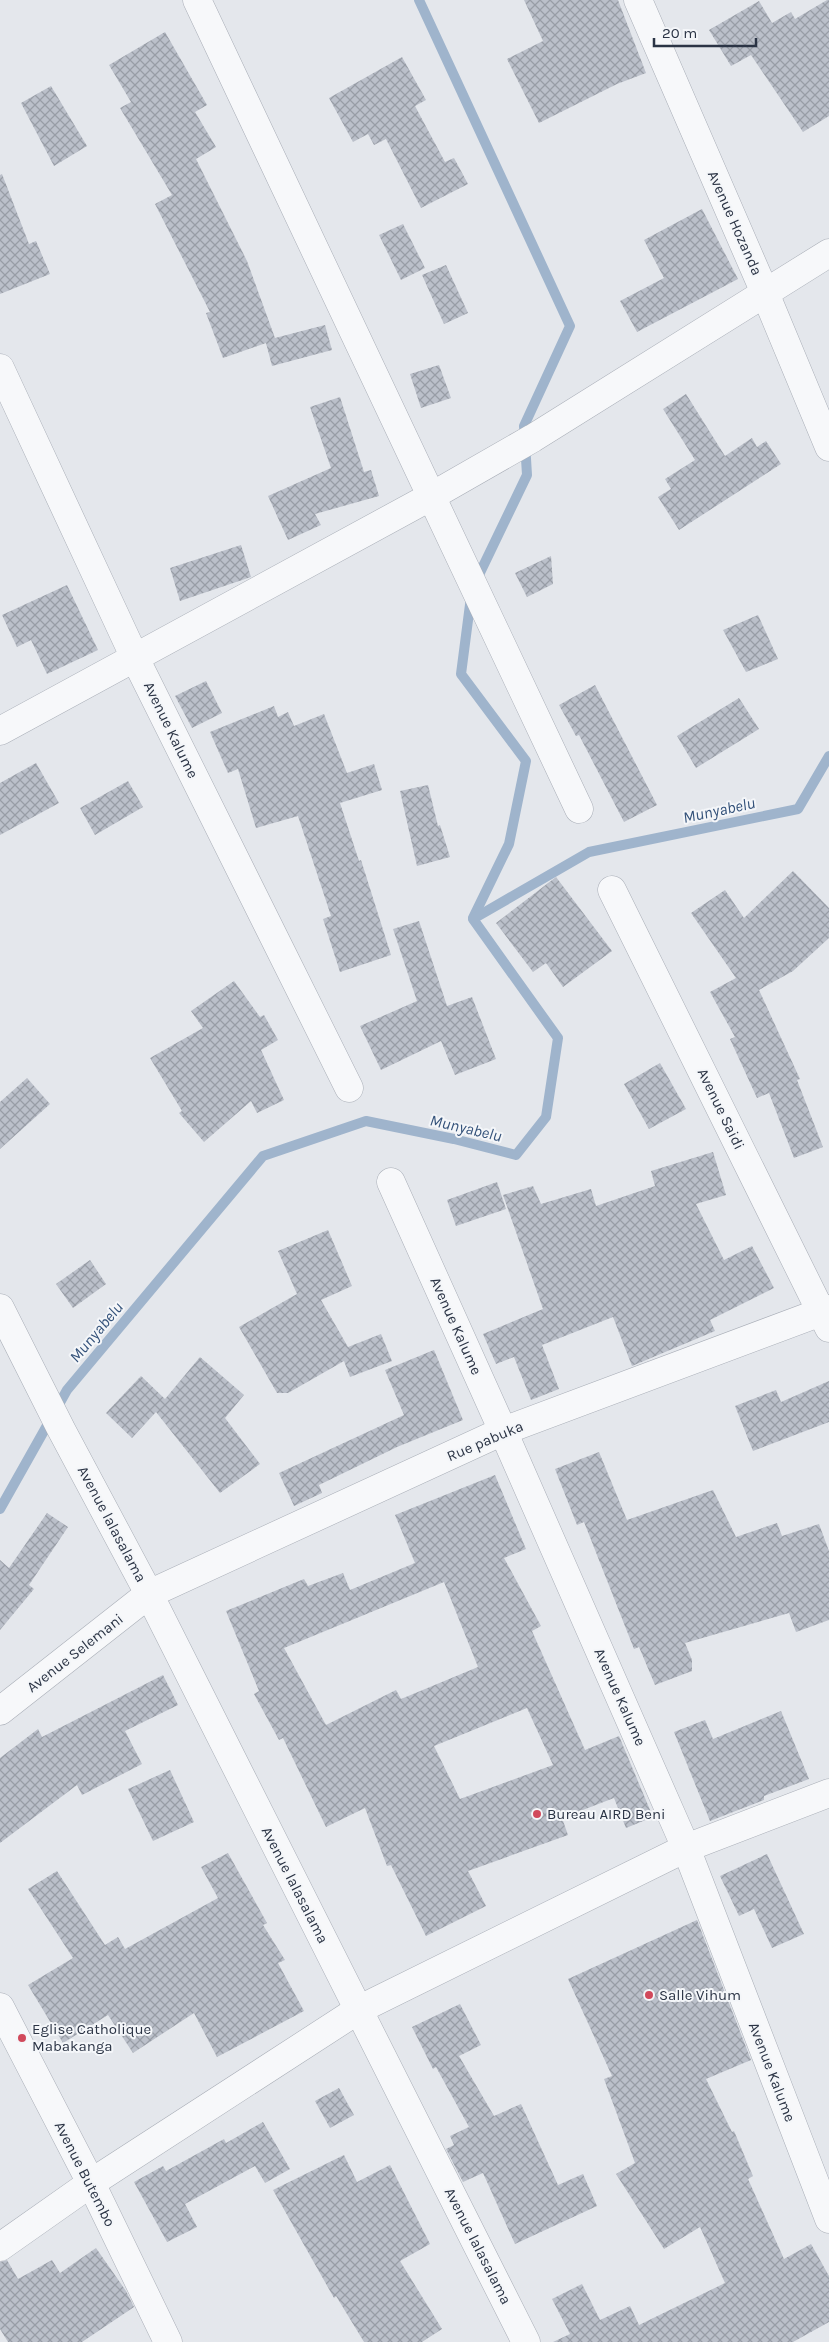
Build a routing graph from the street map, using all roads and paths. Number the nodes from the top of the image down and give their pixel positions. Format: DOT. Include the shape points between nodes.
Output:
graph roads {
  1 [pos="197,0"];
  2 [pos="638,0"];
  3 [pos="829,253"];
  4 [pos="766,294"];
  5 [pos="0,368"];
  6 [pos="829,446"];
  7 [pos="430,497"];
  8 [pos="134,656"];
  9 [pos="0,731"];
  10 [pos="578,810"];
  11 [pos="612,890"];
  12 [pos="350,1088"];
  13 [pos="391,1182"];
  14 [pos="0,1308"];
  15 [pos="827,1316"];
  16 [pos="504,1431"];
  17 [pos="149,1594"];
  18 [pos="0,1711"];
  19 [pos="829,1793"];
  20 [pos="686,1848"];
  21 [pos="0,2006"];
  22 [pos="358,2010"];
  23 [pos="91,2183"];
  24 [pos="829,2219"];
  25 [pos="0,2247"];
  26 [pos="168,2342"];
  27 [pos="526,2342"];
  1 -- 7 [label="street"];
  2 -- 4 [label="street, Avenue Hozanda"];
  3 -- 4 [label="street"];
  4 -- 6 [label="street, Avenue Hozanda"];
  4 -- 7 [label="street" via="533,438"];
  5 -- 8 [label="street, Avenue Kalume"];
  7 -- 8 [label="street"];
  7 -- 10 [label="street"];
  8 -- 9 [label="street"];
  8 -- 12 [label="street, Avenue Kalume"];
  11 -- 15 [label="street, Avenue Saidi"];
  13 -- 16 [label="street, Avenue Kalume"];
  14 -- 17 [label="street, Avenue lalasalama"];
  15 -- 16 [label="street, Rue pabuka"];
  16 -- 17 [label="street, Rue pabuka"];
  16 -- 20 [label="street, Avenue Kalume"];
  17 -- 18 [label="street, Avenue Selemani"];
  17 -- 22 [label="street, Avenue lalasalama"];
  19 -- 20 [label="street"];
  20 -- 22 [label="street"];
  20 -- 24 [label="street, Avenue Kalume"];
  21 -- 23 [label="street, Avenue Butembo"];
  22 -- 23 [label="street"];
  22 -- 27 [label="street, Avenue lalasalama"];
  23 -- 25 [label="street"];
  23 -- 26 [label="street, Avenue Butembo"];
}
